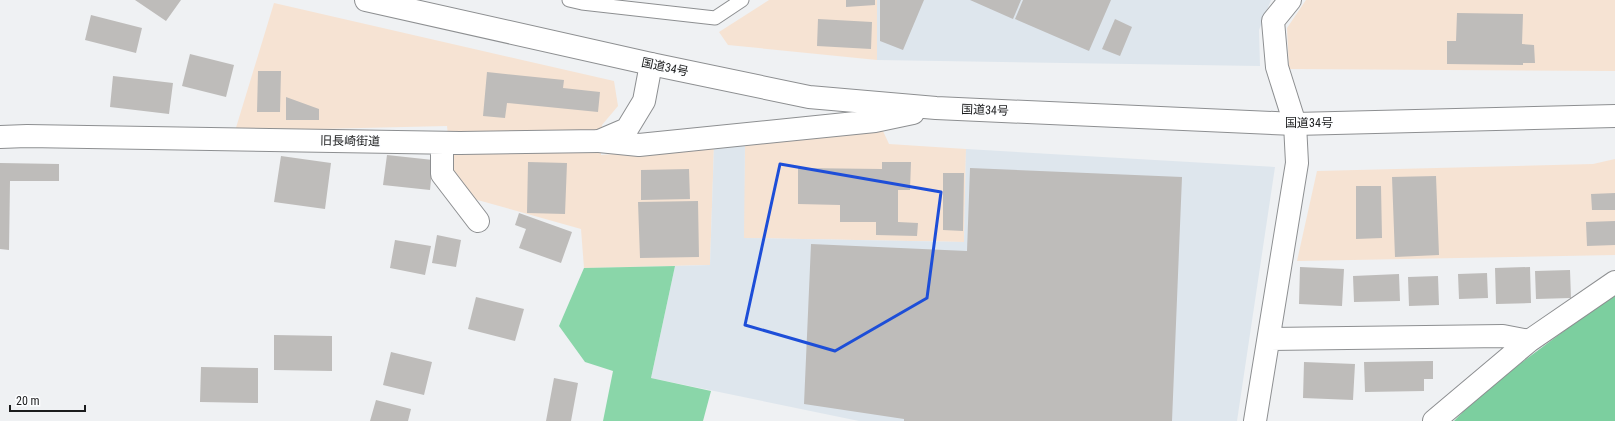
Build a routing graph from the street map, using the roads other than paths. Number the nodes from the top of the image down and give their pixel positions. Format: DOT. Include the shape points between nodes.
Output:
graph roads {
  1 [pos="366,0"];
  2 [pos="569,0"];
  3 [pos="742,0"];
  4 [pos="1290,0"];
  5 [pos="651,64"];
  6 [pos="936,108"];
  7 [pos="1615,116"];
  8 [pos="1295,124"];
  9 [pos="0,137"];
  10 [pos="599,141"];
  11 [pos="442,143"];
  12 [pos="478,221"];
  13 [pos="1615,282"];
  14 [pos="1269,339"];
  15 [pos="1529,341"];
  16 [pos="1255,421"];
  17 [pos="1434,421"];
  1 -- 5 [label="main road, 国道34号"];
  2 -- 3 [label="lane" via="715,18"];
  4 -- 8 [label="main road" via="1273,21 1277,67"];
  5 -- 6 [label="main road, 国道34号" via="809,97"];
  5 -- 10 [label="main road, 旧長崎街道" via="644,101 627,129"];
  6 -- 8 [label="main road, 国道34号"];
  6 -- 10 [label="main road" via="875,121 639,145"];
  7 -- 8 [label="main road, 国道34号"];
  8 -- 14 [label="main road" via="1296,163"];
  9 -- 11 [label="main road, 旧長崎街道"];
  10 -- 11 [label="main road, 旧長崎街道"];
  11 -- 12 [label="main road" via="442,174"];
  13 -- 15 [label="main road"];
  14 -- 15 [label="main road" via="1503,336"];
  14 -- 16 [label="main road"];
  15 -- 17 [label="main road"];
}
